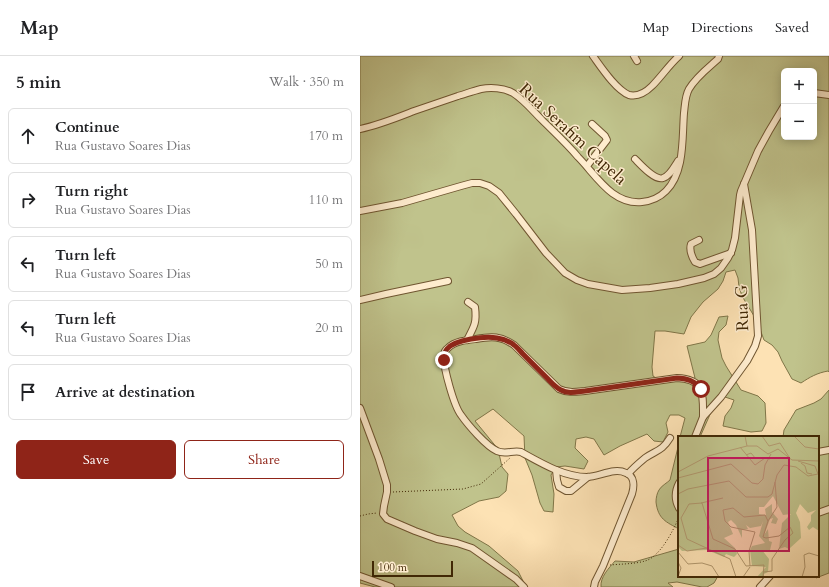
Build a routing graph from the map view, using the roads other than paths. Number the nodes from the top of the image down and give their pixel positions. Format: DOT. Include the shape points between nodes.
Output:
graph roads {
  1 [pos="593,56"];
  2 [pos="679,56"];
  3 [pos="711,56"];
  4 [pos="719,57"];
  5 [pos="817,93"];
  6 [pos="829,95"];
  7 [pos="781,111"];
  8 [pos="592,124"];
  9 [pos="360,129"];
  10 [pos="680,157"];
  11 [pos="635,159"];
  12 [pos="587,166"];
  13 [pos="744,184"];
  14 [pos="360,211"];
  15 [pos="699,240"];
  16 [pos="730,253"];
  17 [pos="448,281"];
  18 [pos="360,300"];
  19 [pos="468,302"];
  20 [pos="467,340"];
  21 [pos="360,408"];
  22 [pos="703,417"];
  23 [pos="695,436"];
  24 [pos="670,438"];
  25 [pos="829,450"];
  26 [pos="819,452"];
  27 [pos="556,470"];
  28 [pos="628,474"];
  29 [pos="588,477"];
  30 [pos="678,486"];
  31 [pos="678,506"];
  32 [pos="829,509"];
  33 [pos="819,513"];
  34 [pos="360,576"];
  35 [pos="769,577"];
  36 [pos="391,587"];
  37 [pos="524,587"];
  38 [pos="594,587"];
  39 [pos="760,587"];
  1 -- 2 [label="street" via="613,82 624,92 633,95 639,95 651,87"];
  3 -- 4 [label="street"];
  4 -- 10 [label="street, Rua Serafim Capela" via="694,82 687,94"];
  5 -- 6 [label="street"];
  7 -- 13 [label="street" via="768,131"];
  8 -- 12 [label="street" via="606,136 607,140"];
  9 -- 12 [label="street, Rua Serafim Capela" via="376,126 480,89 495,88 512,93 527,104"];
  10 -- 11 [label="street" via="671,172 659,179 651,175"];
  10 -- 12 [label="street, Rua Serafim Capela" via="672,184 666,191 658,198 640,202 630,202 616,196"];
  13 -- 16 [label="street"];
  13 -- 22 [label="street, Rua G" via="752,230 758,336 747,361 721,398"];
  14 -- 16 [label="street" via="480,183 499,192 565,274 604,288 650,288 704,278 721,268"];
  15 -- 16 [label="street" via="690,247 695,262 700,264"];
  17 -- 18 [label="street"];
  19 -- 20 [label="street" via="474,307 476,319"];
  20 -- 22 [label="street" via="496,337 506,340 565,392 677,378 689,379 701,389"];
  20 -- 27 [label="street" via="453,344 444,355 453,398 460,413 470,427 495,450 504,453 521,452"];
  21 -- 37 [label="street" via="384,476 387,492 383,514 387,519 415,532 472,548"];
  22 -- 23 [label="street, Rua G"];
  24 -- 28 [label="street" via="661,450 636,465"];
  25 -- 26 [label="street"];
  27 -- 29 [label="street" via="569,475"];
  27 -- 29 [label="street" via="559,487 566,491 570,491"];
  28 -- 29 [label="street" via="620,471"];
  28 -- 38 [label="street" via="634,486 632,494"];
  30 -- 31 [label="street" via="675,498"];
  32 -- 33 [label="street"];
  34 -- 36 [label="street"];
  35 -- 39 [label="street"];
}
